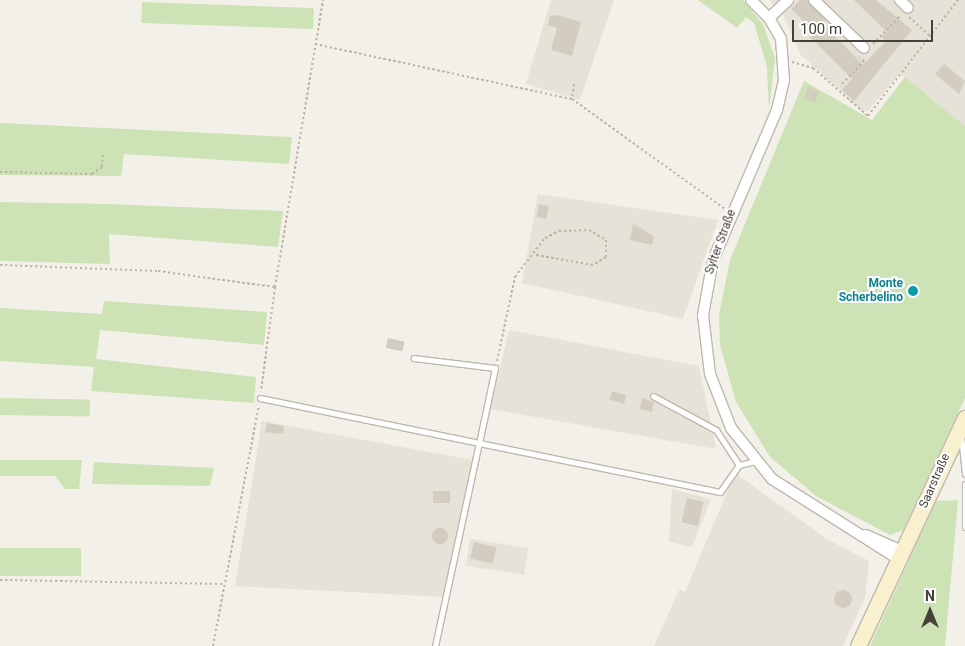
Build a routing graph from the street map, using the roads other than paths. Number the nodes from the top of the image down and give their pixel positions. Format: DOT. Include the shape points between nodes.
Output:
graph roads {
  1 [pos="751,0"];
  2 [pos="788,0"];
  3 [pos="814,0"];
  4 [pos="900,0"];
  5 [pos="908,8"];
  6 [pos="769,18"];
  7 [pos="864,48"];
  8 [pos="414,358"];
  9 [pos="653,396"];
  10 [pos="260,398"];
  11 [pos="961,425"];
  12 [pos="479,442"];
  13 [pos="755,461"];
  14 [pos="739,465"];
  15 [pos="965,474"];
  16 [pos="965,484"];
  17 [pos="965,527"];
  18 [pos="902,556"];
  19 [pos="435,646"];
  20 [pos="858,646"];
  1 -- 6 [label="street, Sylter Straße"];
  2 -- 6 [label="street"];
  3 -- 7 [label="street"];
  4 -- 5 [label="street"];
  6 -- 13 [label="street, Sylter Straße" via="784,62 777,110 731,213 706,286 704,345 720,406"];
  8 -- 12 [label="lane" via="495,368"];
  9 -- 14 [label="lane" via="716,430"];
  10 -- 12 [label="lane"];
  11 -- 15 [label="lane"];
  11 -- 18 [label="main road, Saarstraße"];
  12 -- 14 [label="lane" via="720,492"];
  12 -- 19 [label="lane"];
  13 -- 14 [label="lane"];
  13 -- 18 [label="street, Sylter Straße" via="783,489"];
  16 -- 17 [label="lane"];
  18 -- 20 [label="main road, Saarstraße"];
}
